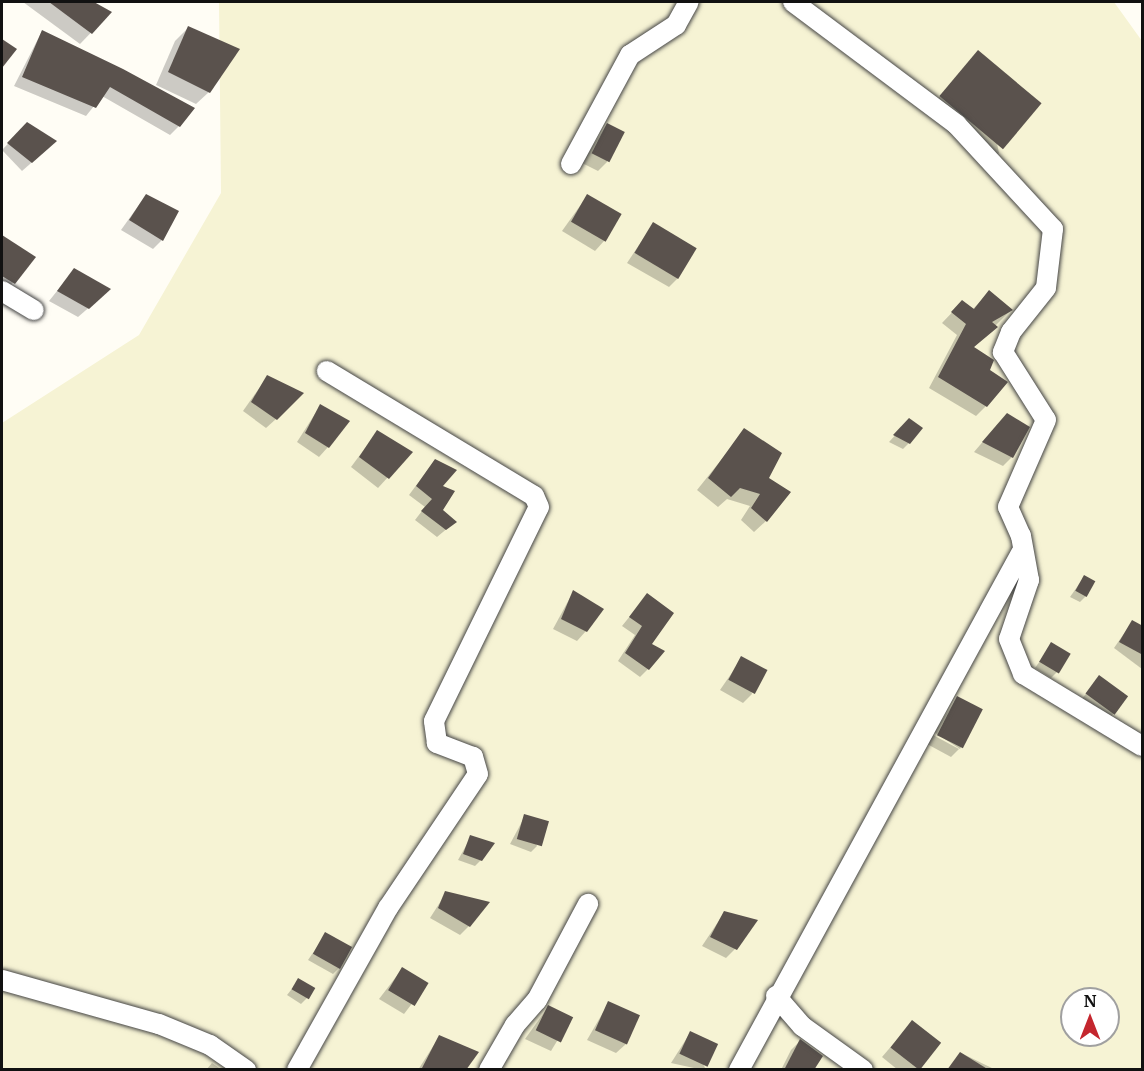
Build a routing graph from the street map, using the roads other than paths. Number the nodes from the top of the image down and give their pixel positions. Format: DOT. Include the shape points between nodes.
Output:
graph roads {
  1 [pos="689,2"];
  2 [pos="793,2"];
  3 [pos="572,164"];
  4 [pos="2,291"];
  5 [pos="34,310"];
  6 [pos="327,371"];
  7 [pos="1021,553"];
  8 [pos="1143,746"];
  9 [pos="588,904"];
  10 [pos="2,980"];
  11 [pos="776,996"];
  12 [pos="246,1070"];
  13 [pos="297,1070"];
  14 [pos="489,1070"];
  15 [pos="739,1070"];
  16 [pos="863,1070"];
  1 -- 3 [label="street" via="676,25 630,55"];
  2 -- 7 [label="street" via="956,124 1053,229 1046,288 1011,332 1003,352 1046,420 1008,507 1021,536"];
  4 -- 5 [label="street"];
  6 -- 13 [label="street" via="534,496 539,507 434,721 437,743 473,757 478,774 388,908"];
  7 -- 8 [label="street" via="1029,580 1010,639 1023,674"];
  7 -- 11 [label="street"];
  9 -- 14 [label="street" via="537,1000 515,1025"];
  10 -- 12 [label="street" via="159,1024 210,1045"];
  11 -- 15 [label="street"];
  11 -- 16 [label="street" via="802,1026"];
}
